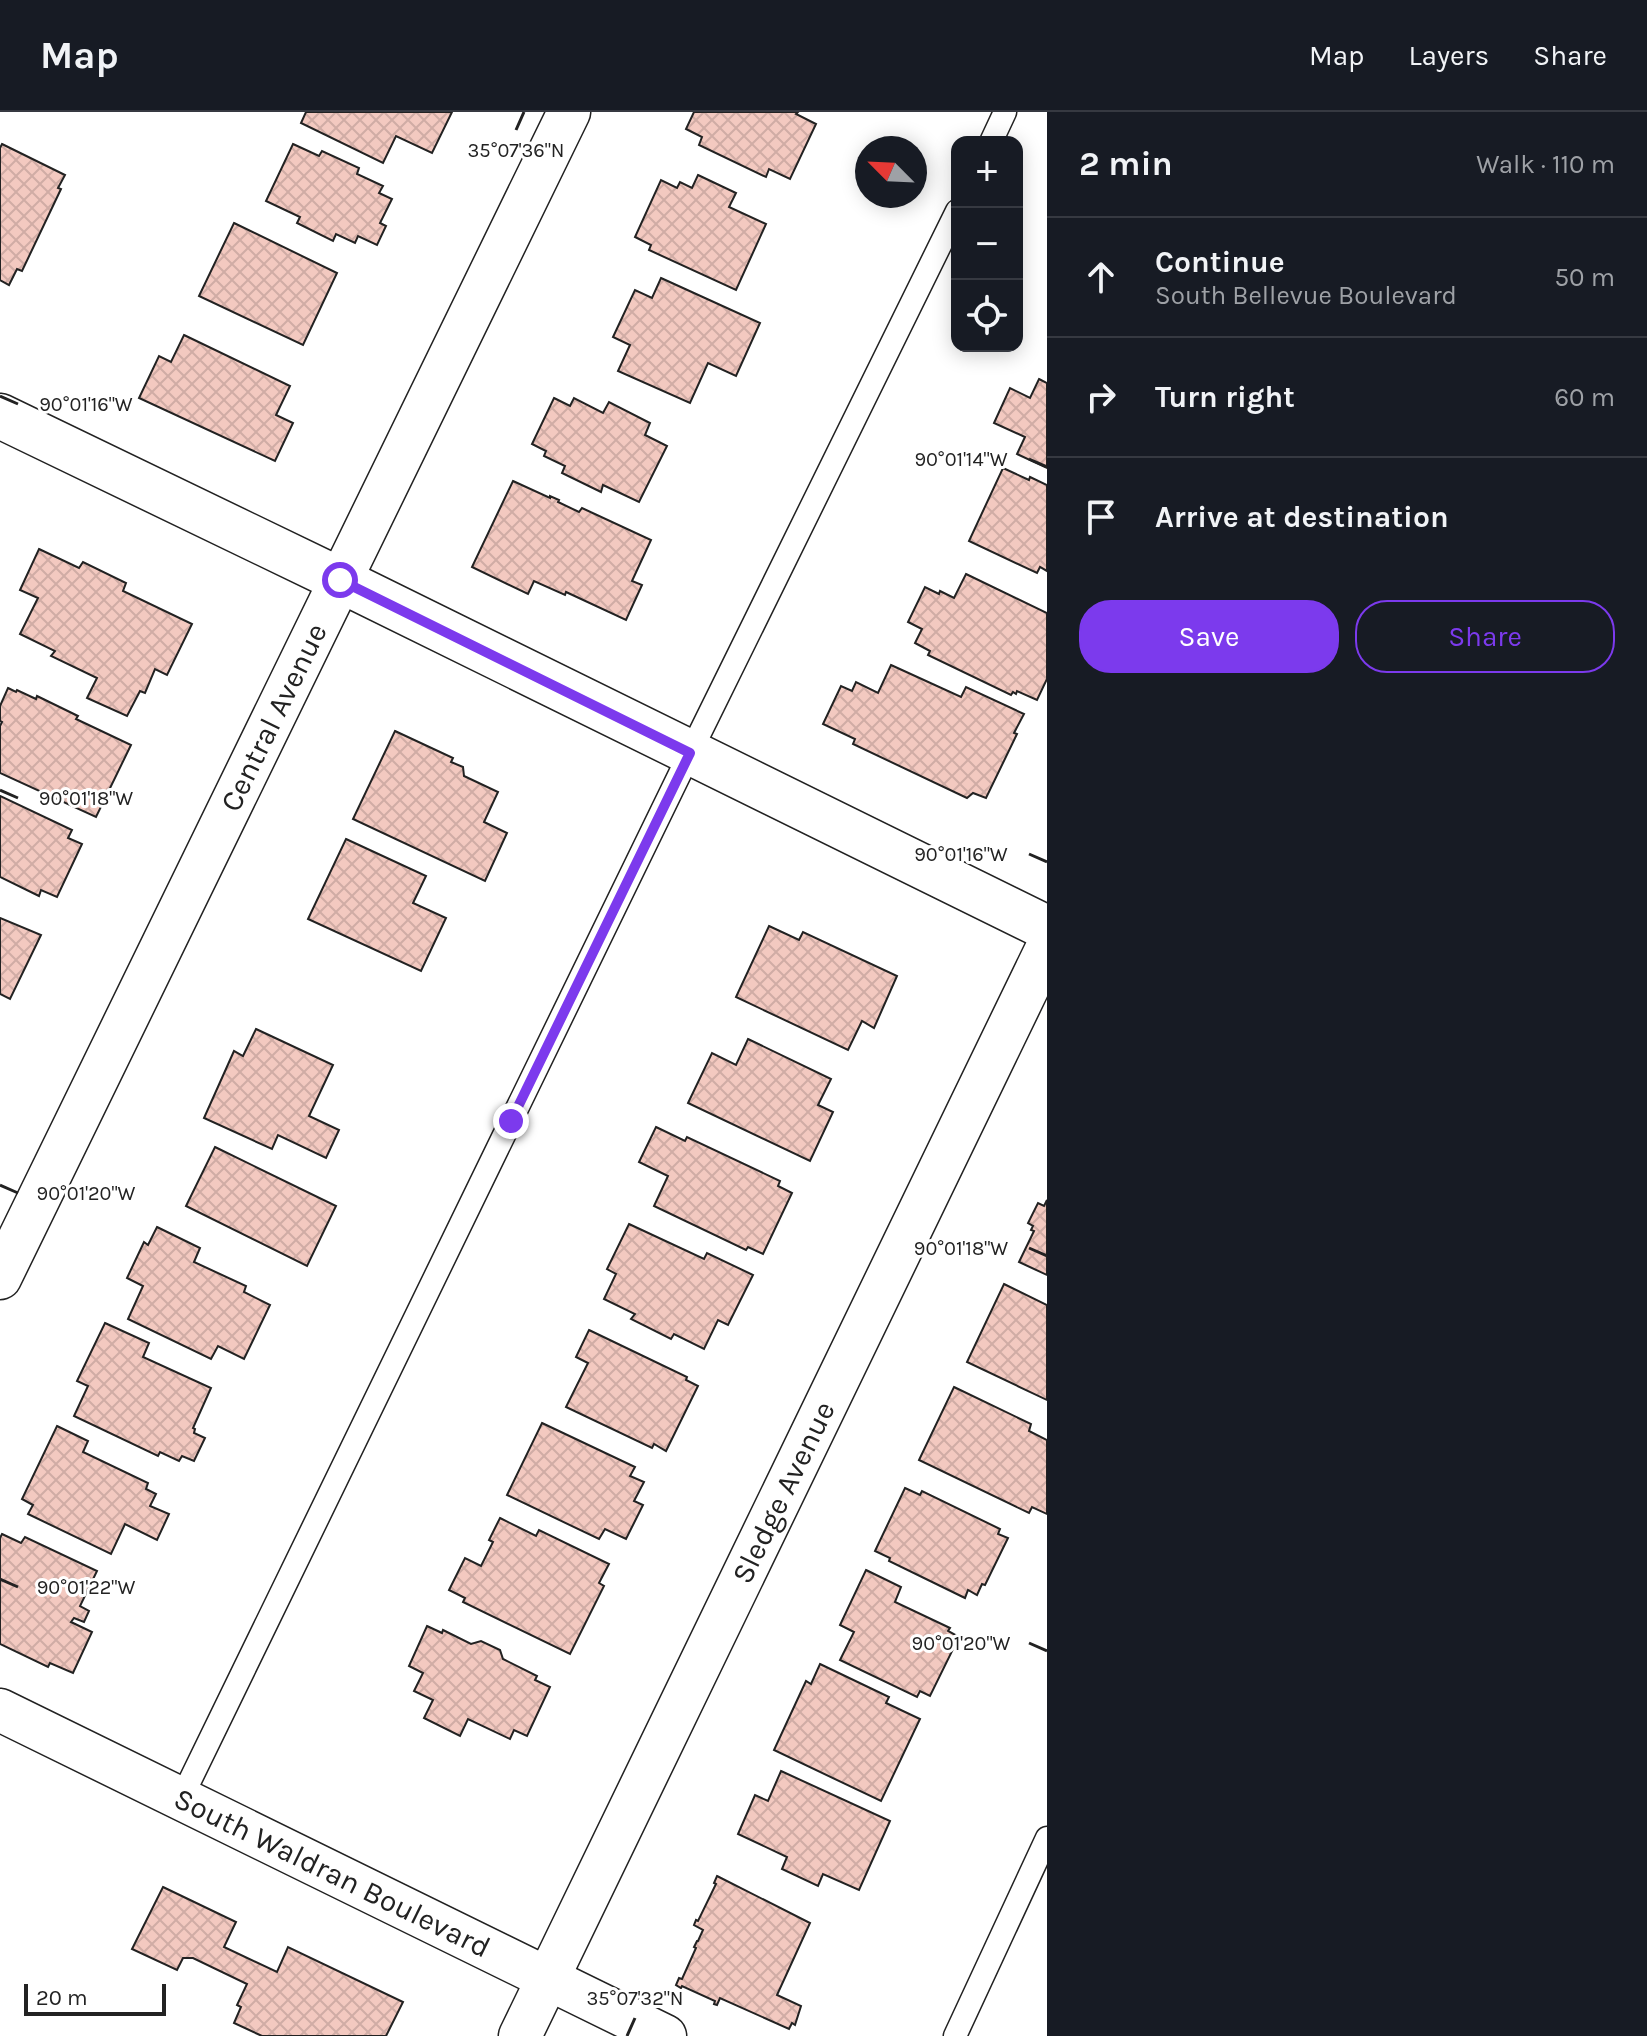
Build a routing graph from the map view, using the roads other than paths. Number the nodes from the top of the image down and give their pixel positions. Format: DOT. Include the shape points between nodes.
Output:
graph roads {
  1 [pos="569,112"];
  2 [pos="1005,112"];
  3 [pos="994,136"];
  4 [pos="951,223"];
  5 [pos="0,416"];
  6 [pos="340,580"];
  7 [pos="690,753"];
  8 [pos="1047,928"];
  9 [pos="1047,948"];
  10 [pos="0,1278"];
  11 [pos="0,1710"];
  12 [pos="181,1799"];
  13 [pos="1047,1838"];
  14 [pos="548,1980"];
  15 [pos="520,2036"];
  16 [pos="665,2036"];
  17 [pos="955,2036"];
  1 -- 6 [label="street, Central Avenue"];
  2 -- 3 [label="lane"];
  4 -- 7 [label="lane"];
  5 -- 6 [label="main road"];
  6 -- 7 [label="main road"];
  6 -- 10 [label="street, Central Avenue"];
  7 -- 8 [label="main road"];
  7 -- 12 [label="lane"];
  9 -- 14 [label="street, Sledge Avenue"];
  11 -- 12 [label="street, South Waldran Boulevard"];
  12 -- 14 [label="street, South Waldran Boulevard"];
  13 -- 17 [label="lane"];
  14 -- 15 [label="street, Sledge Avenue"];
  14 -- 16 [label="street, South Waldran Boulevard"];
}
